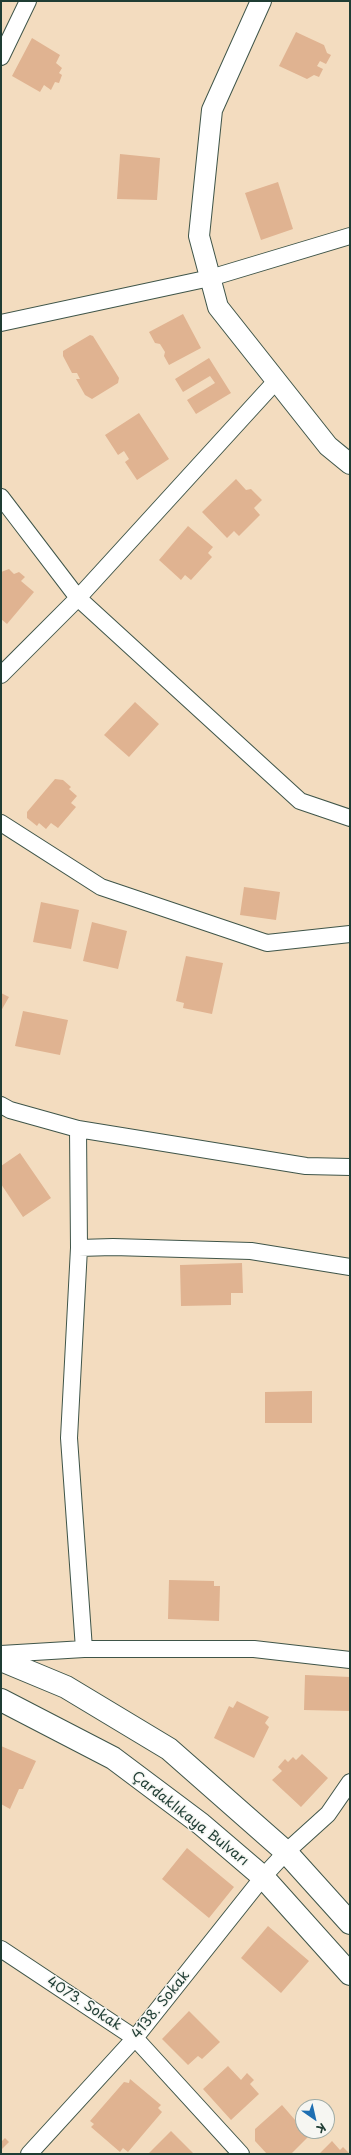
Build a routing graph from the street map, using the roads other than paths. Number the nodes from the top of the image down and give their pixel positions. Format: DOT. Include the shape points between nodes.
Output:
graph roads {
  1 [pos="28,1"];
  2 [pos="261,1"];
  3 [pos="1,57"];
  4 [pos="350,236"];
  5 [pos="210,278"];
  6 [pos="1,323"];
  7 [pos="276,380"];
  8 [pos="350,464"];
  9 [pos="1,497"];
  10 [pos="78,598"];
  11 [pos="1,675"];
  12 [pos="350,818"];
  13 [pos="1,823"];
  14 [pos="350,934"];
  15 [pos="1,1105"];
  16 [pos="78,1129"];
  17 [pos="350,1167"];
  18 [pos="79,1248"];
  19 [pos="350,1267"];
  20 [pos="84,1649"];
  21 [pos="1,1654"];
  22 [pos="1,1660"];
  23 [pos="350,1660"];
  24 [pos="1,1700"];
  25 [pos="350,1782"];
  26 [pos="286,1852"];
  27 [pos="263,1877"];
  28 [pos="350,1923"];
  29 [pos="1,1949"];
  30 [pos="350,1974"];
  31 [pos="135,2038"];
  32 [pos="29,2154"];
  33 [pos="242,2154"];
  1 -- 3 [label="street"];
  2 -- 5 [label="street" via="212,110 199,236"];
  4 -- 5 [label="street"];
  5 -- 6 [label="street"];
  5 -- 7 [label="street" via="218,307"];
  7 -- 8 [label="street" via="328,446"];
  7 -- 10 [label="street"];
  9 -- 10 [label="street"];
  10 -- 11 [label="street"];
  10 -- 12 [label="street" via="300,801"];
  13 -- 14 [label="street" via="101,887 268,944"];
  15 -- 16 [label="street" via="10,1110"];
  16 -- 17 [label="street" via="306,1166"];
  16 -- 18 [label="street"];
  18 -- 19 [label="street" via="251,1251"];
  18 -- 20 [label="street" via="69,1438"];
  20 -- 21 [label="street"];
  20 -- 23 [label="street" via="254,1649"];
  22 -- 26 [label="main road" via="66,1687 168,1749"];
  24 -- 27 [label="main road, Çardaklıkaya Bulvarı" via="113,1758 201,1824"];
  25 -- 26 [label="street, 4138. Sokak" via="328,1814"];
  26 -- 27 [label="street, 4138. Sokak"];
  26 -- 28 [label="main road"];
  27 -- 30 [label="main road, Çardaklıkaya Bulvarı"];
  27 -- 31 [label="street, 4138. Sokak"];
  29 -- 31 [label="street, 4073. Sokak"];
  31 -- 32 [label="street, 4138. Sokak"];
  31 -- 33 [label="street, 4073. Sokak"];
}
